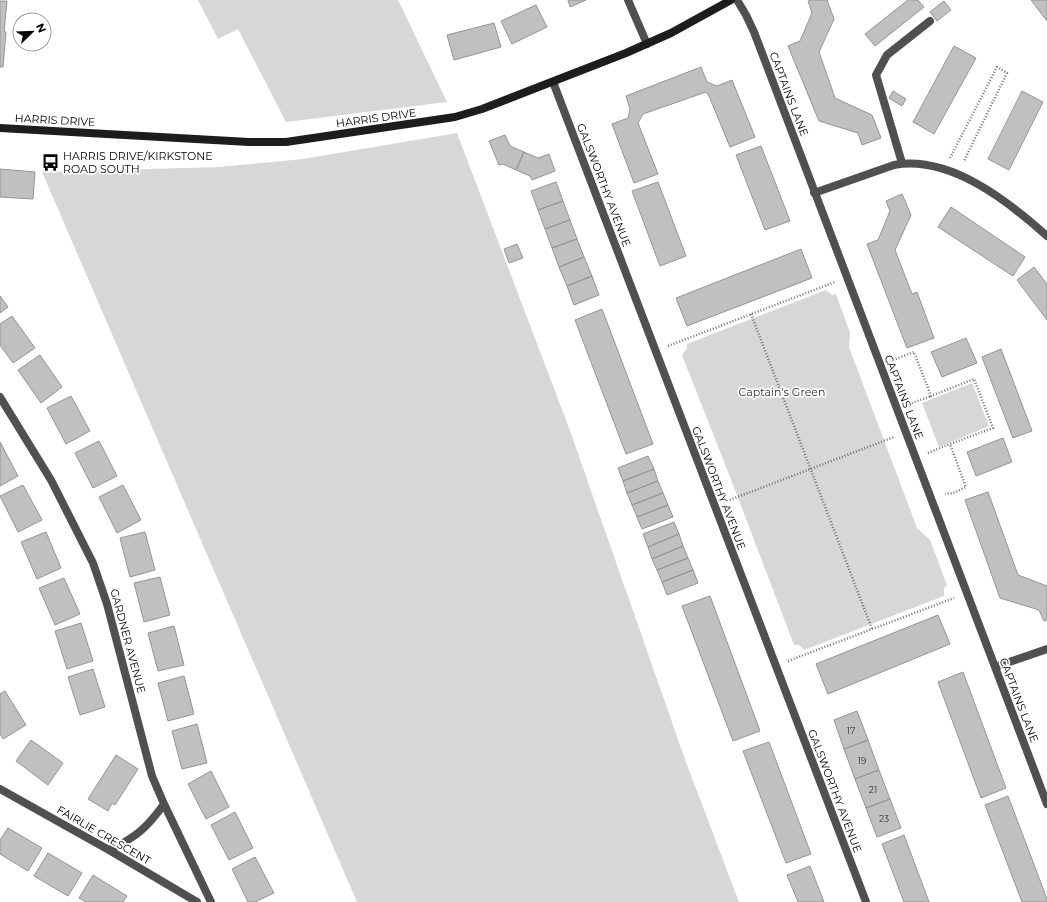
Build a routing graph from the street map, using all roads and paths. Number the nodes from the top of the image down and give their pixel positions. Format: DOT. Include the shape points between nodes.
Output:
graph roads {
  1 [pos="628,0"];
  2 [pos="730,0"];
  3 [pos="737,0"];
  4 [pos="930,21"];
  5 [pos="647,44"];
  6 [pos="553,82"];
  7 [pos="0,128"];
  8 [pos="902,163"];
  9 [pos="944,169"];
  10 [pos="958,175"];
  11 [pos="814,193"];
  12 [pos="1047,236"];
  13 [pos="847,278"];
  14 [pos="751,314"];
  15 [pos="656,351"];
  16 [pos="880,366"];
  17 [pos="0,396"];
  18 [pos="931,396"];
  19 [pos="897,409"];
  20 [pos="906,433"];
  21 [pos="950,444"];
  22 [pos="915,458"];
  23 [pos="812,469"];
  24 [pos="930,496"];
  25 [pos="715,506"];
  26 [pos="967,593"];
  27 [pos="872,629"];
  28 [pos="1047,649"];
  29 [pos="776,666"];
  30 [pos="996,668"];
  31 [pos="0,789"];
  32 [pos="164,804"];
  33 [pos="1047,804"];
  34 [pos="109,850"];
  35 [pos="197,902"];
  36 [pos="211,902"];
  37 [pos="866,902"];
  1 -- 5 [label="street"];
  2 -- 5 [label="street, HARRIS DRIVE"];
  3 -- 11 [label="street, CAPTAINS LANE" via="754,32"];
  4 -- 8 [label="street" via="887,55 876,75"];
  5 -- 6 [label="street, HARRIS DRIVE"];
  6 -- 7 [label="street, HARRIS DRIVE" via="489,107 455,117 286,142"];
  6 -- 15 [label="street, GALSWORTHY AVENUE"];
  8 -- 9 [label="street" via="922,163"];
  8 -- 11 [label="street"];
  9 -- 10 [label="street"];
  9 -- 10 [label="path" via="997,67 1007,73"];
  10 -- 12 [label="street" via="994,194"];
  11 -- 13 [label="street, CAPTAINS LANE"];
  13 -- 14 [label="path"];
  13 -- 16 [label="street, CAPTAINS LANE"];
  14 -- 15 [label="path"];
  14 -- 23 [label="path"];
  15 -- 25 [label="street, GALSWORTHY AVENUE"];
  16 -- 18 [label="path" via="914,352"];
  16 -- 19 [label="street, CAPTAINS LANE"];
  17 -- 32 [label="street, GARDNER AVENUE" via="51,480 93,563 107,604 148,763"];
  18 -- 19 [label="path"];
  18 -- 21 [label="path" via="974,379 993,428"];
  19 -- 20 [label="street, CAPTAINS LANE"];
  20 -- 22 [label="street, CAPTAINS LANE"];
  20 -- 23 [label="path"];
  21 -- 22 [label="path"];
  21 -- 24 [label="path" via="966,487 953,493"];
  22 -- 24 [label="street, CAPTAINS LANE"];
  23 -- 25 [label="path"];
  23 -- 27 [label="path"];
  24 -- 26 [label="street, CAPTAINS LANE"];
  25 -- 29 [label="street, GALSWORTHY AVENUE"];
  26 -- 27 [label="path"];
  26 -- 30 [label="street, CAPTAINS LANE"];
  27 -- 29 [label="path"];
  28 -- 30 [label="street"];
  29 -- 37 [label="street, GALSWORTHY AVENUE"];
  30 -- 33 [label="street, CAPTAINS LANE"];
  31 -- 34 [label="street, FAIRLIE CRESCENT"];
  32 -- 34 [label="street" via="142,831"];
  32 -- 36 [label="street, GARDNER AVENUE"];
  34 -- 35 [label="street, FAIRLIE CRESCENT"];
}
